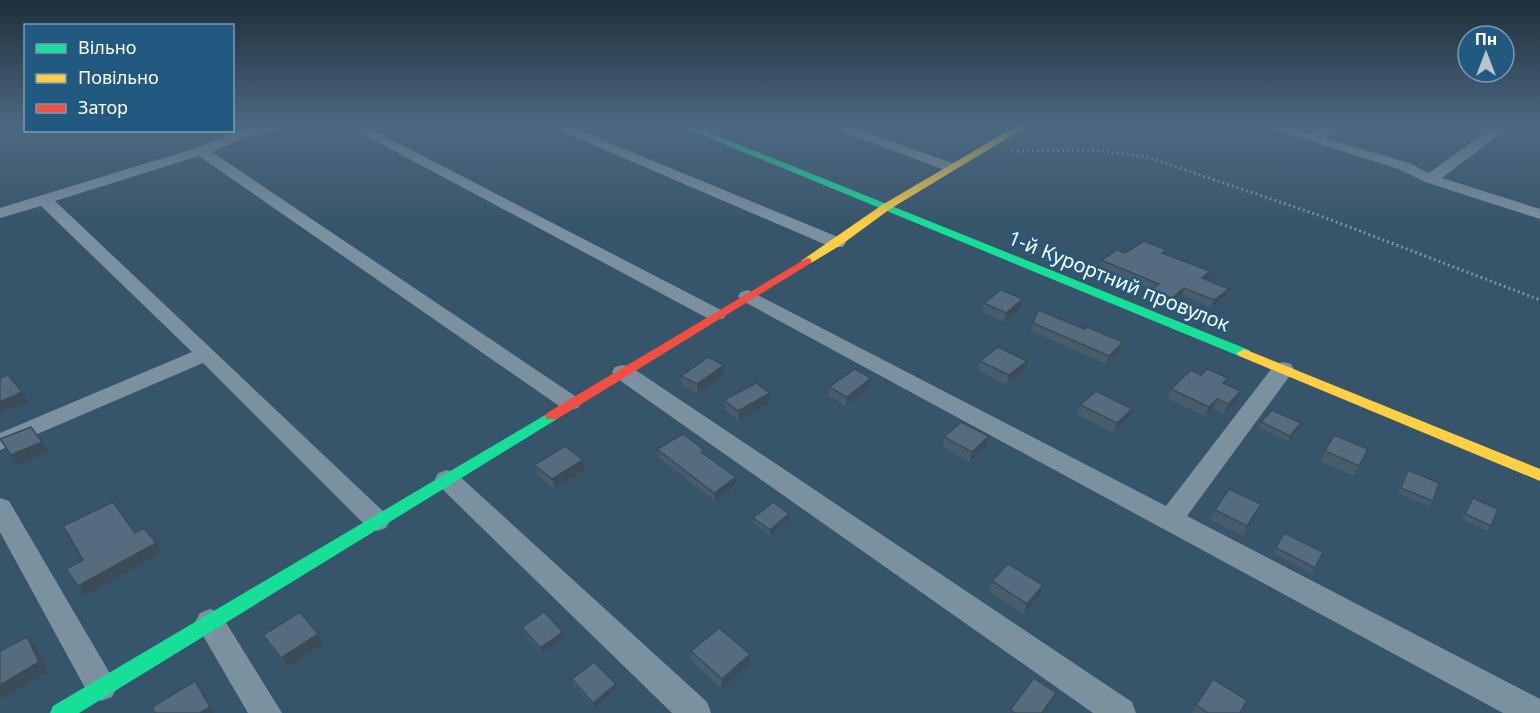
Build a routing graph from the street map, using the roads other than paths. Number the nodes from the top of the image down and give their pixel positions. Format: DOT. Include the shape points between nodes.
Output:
graph roads {
  1 [pos="178,158"];
  2 [pos="212,158"];
  3 [pos="414,158"];
  4 [pos="631,158"];
  5 [pos="763,158"];
  6 [pos="925,158"];
  7 [pos="965,158"];
  8 [pos="1378,158"];
  9 [pos="1460,158"];
  10 [pos="950,167"];
  11 [pos="1430,179"];
  12 [pos="44,200"];
  13 [pos="886,207"];
  14 [pos="0,213"];
  15 [pos="1540,214"];
  16 [pos="837,243"];
  17 [pos="748,296"];
  18 [pos="716,315"];
  19 [pos="206,354"];
  20 [pos="1283,369"];
  21 [pos="623,372"];
  22 [pos="570,403"];
  23 [pos="0,442"];
  24 [pos="1540,476"];
  25 [pos="447,479"];
  26 [pos="0,508"];
  27 [pos="1170,520"];
  28 [pos="376,521"];
  29 [pos="210,622"];
  30 [pos="101,687"];
  31 [pos="60,713"];
  32 [pos="266,713"];
  33 [pos="695,713"];
  34 [pos="1120,713"];
  35 [pos="1534,713"];
  1 -- 12 [label="street"];
  2 -- 22 [label="street"];
  3 -- 18 [label="street"];
  4 -- 16 [label="street"];
  5 -- 13 [label="street, 1-й Курортний провулок"];
  6 -- 10 [label="street"];
  7 -- 10 [label="street"];
  8 -- 11 [label="street"];
  9 -- 11 [label="street"];
  10 -- 13 [label="street"];
  11 -- 15 [label="street"];
  12 -- 14 [label="street"];
  12 -- 19 [label="street"];
  13 -- 16 [label="street"];
  13 -- 20 [label="street, 1-й Курортний провулок"];
  16 -- 17 [label="street"];
  17 -- 18 [label="street"];
  17 -- 27 [label="street"];
  18 -- 21 [label="street"];
  19 -- 23 [label="street"];
  19 -- 28 [label="street"];
  20 -- 24 [label="street, 1-й Курортний провулок"];
  20 -- 27 [label="street"];
  21 -- 22 [label="street"];
  21 -- 34 [label="street"];
  22 -- 25 [label="street"];
  25 -- 28 [label="street"];
  25 -- 33 [label="street"];
  26 -- 30 [label="street"];
  27 -- 35 [label="street"];
  28 -- 29 [label="street"];
  29 -- 30 [label="street"];
  29 -- 32 [label="street"];
  30 -- 31 [label="street"];
}
